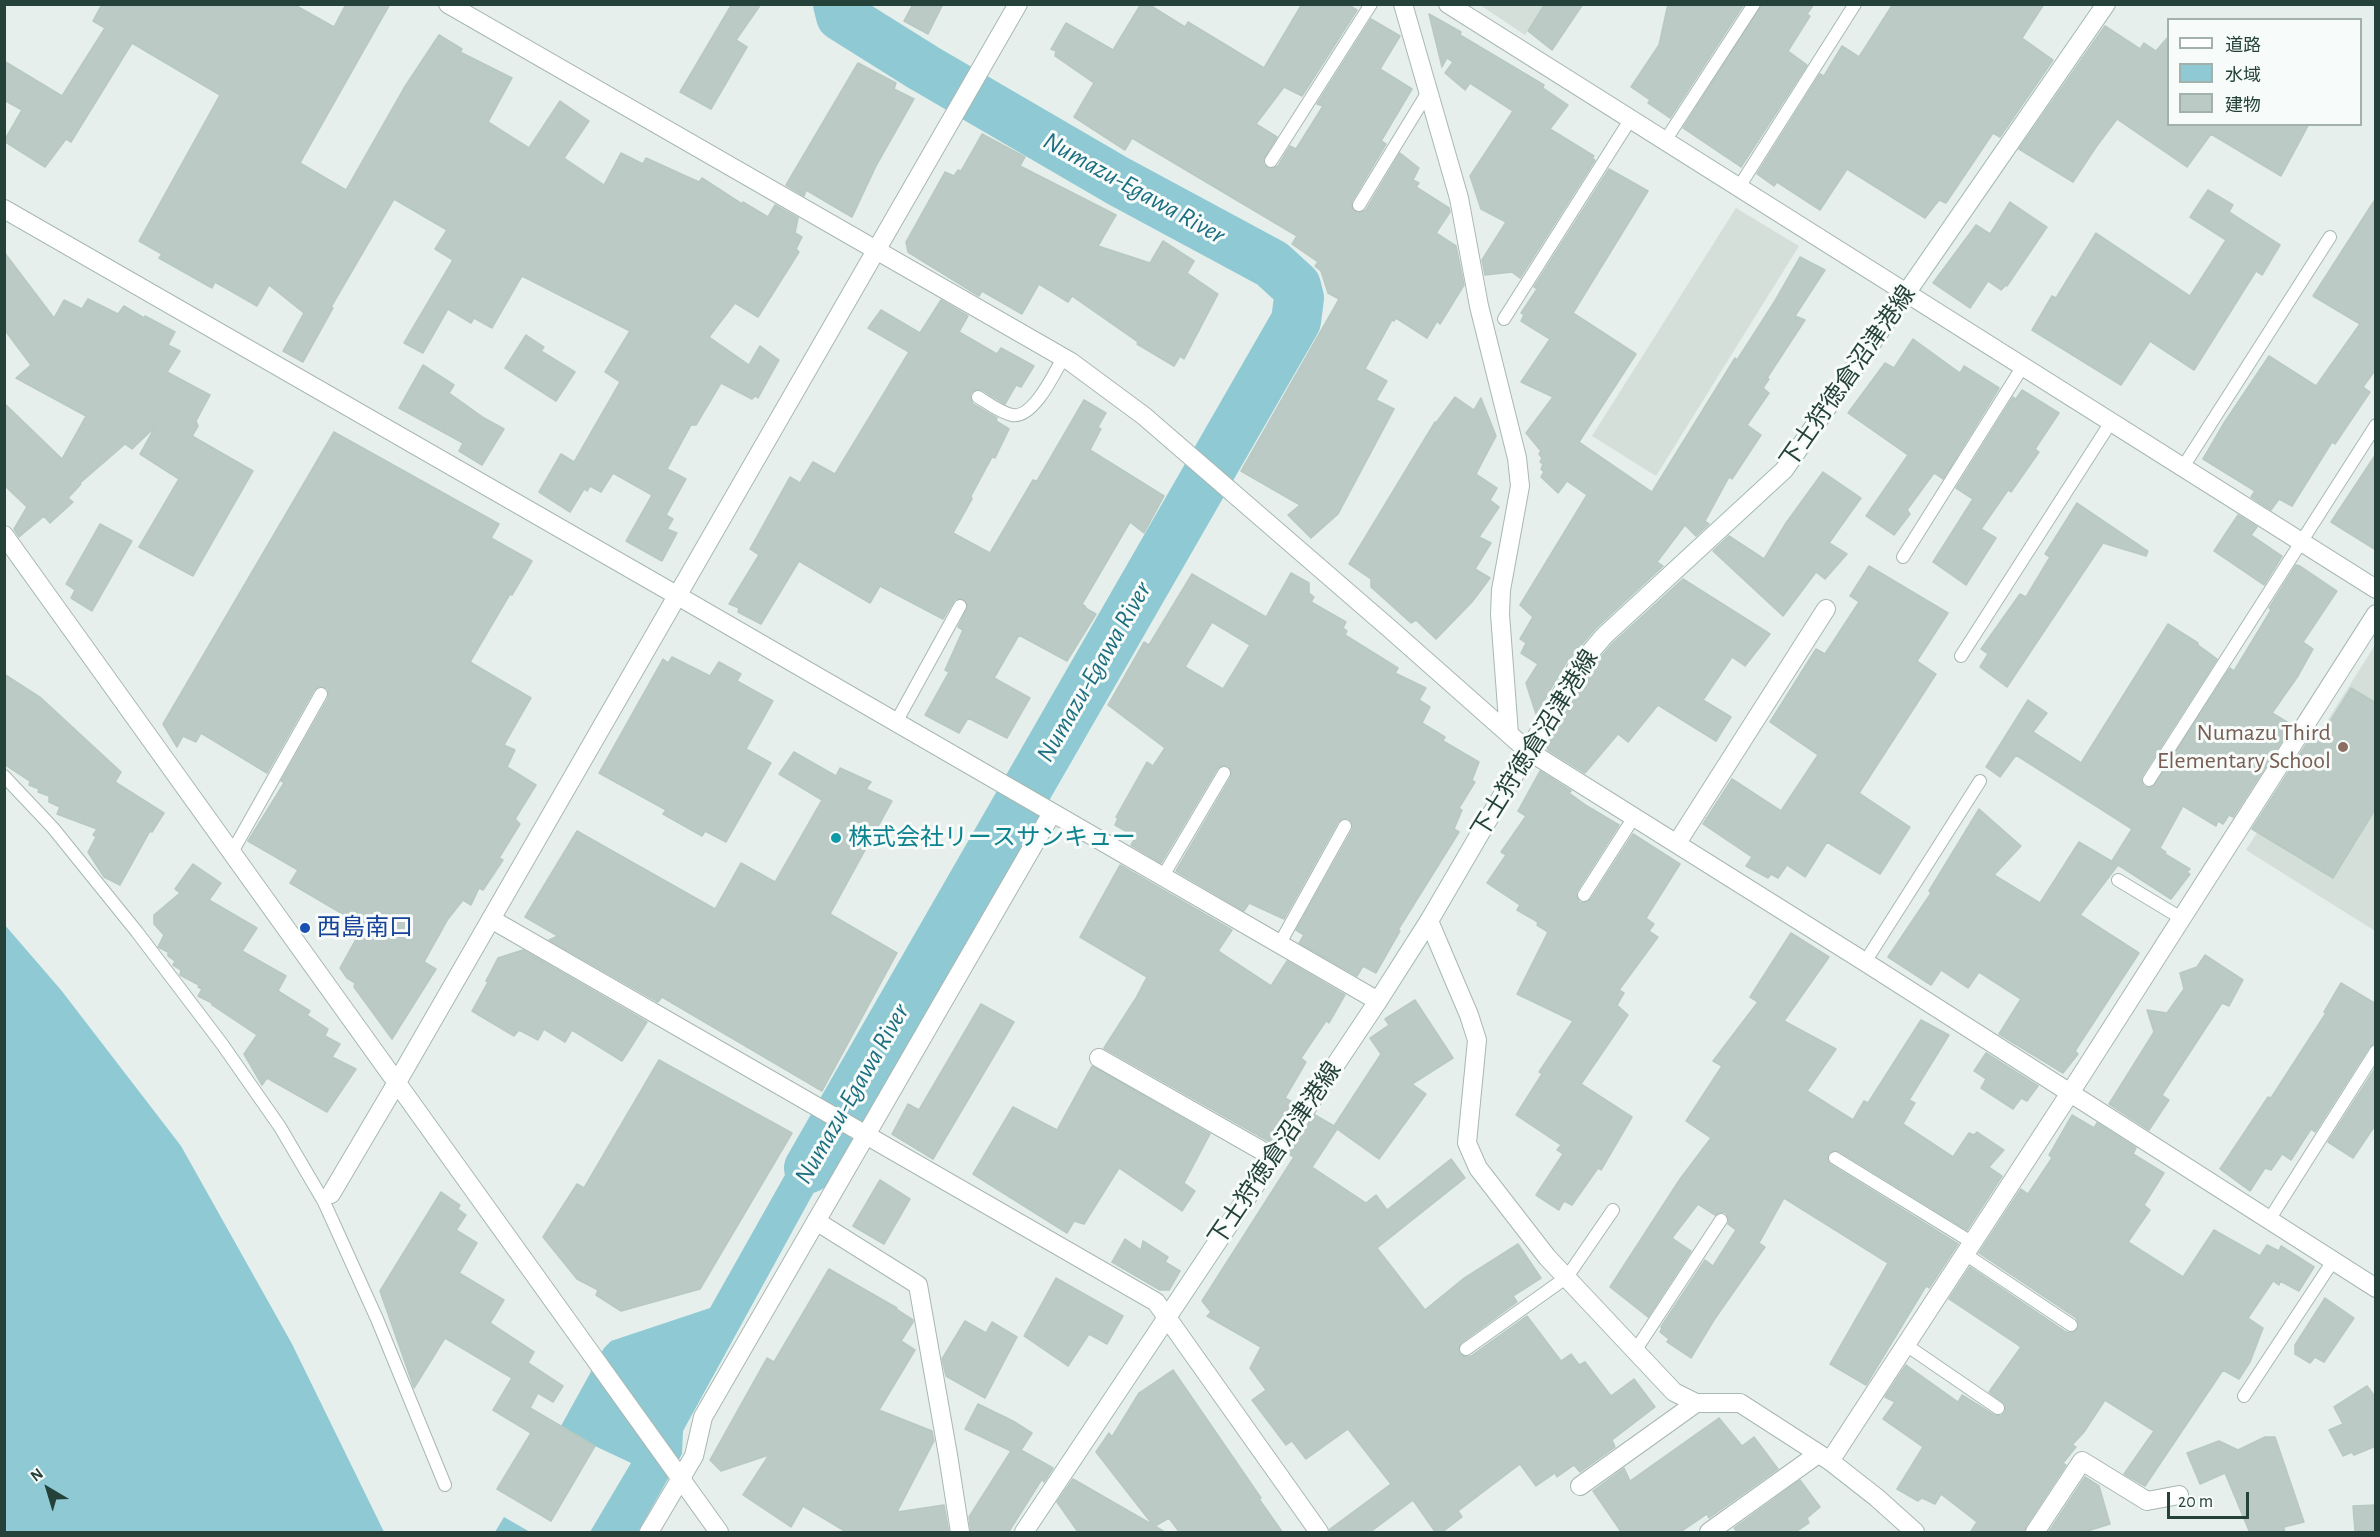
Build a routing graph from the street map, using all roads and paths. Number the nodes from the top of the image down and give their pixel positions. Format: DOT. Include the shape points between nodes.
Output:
graph roads {
  1 [pos="448,4"];
  2 [pos="1018,4"];
  3 [pos="1371,4"];
  4 [pos="1403,4"];
  5 [pos="1448,4"];
  6 [pos="1754,4"];
  7 [pos="1855,4"];
  8 [pos="2106,4"];
  9 [pos="1428,92"];
  10 [pos="1630,120"];
  11 [pos="1665,141"];
  12 [pos="1271,160"];
  13 [pos="1738,187"];
  14 [pos="1359,205"];
  15 [pos="4,208"];
  16 [pos="2330,237"];
  17 [pos="876,250"];
  18 [pos="1907,293"];
  19 [pos="1504,319"];
  20 [pos="1063,358"];
  21 [pos="2023,366"];
  22 [pos="978,397"];
  23 [pos="2111,422"];
  24 [pos="2376,425"];
  25 [pos="2183,467"];
  26 [pos="4,535"];
  27 [pos="2301,542"];
  28 [pos="1903,557"];
  29 [pos="2376,589"];
  30 [pos="678,596"];
  31 [pos="960,606"];
  32 [pos="1826,609"];
  33 [pos="2376,614"];
  34 [pos="1960,656"];
  35 [pos="321,694"];
  36 [pos="895,724"];
  37 [pos="1509,734"];
  38 [pos="1527,750"];
  39 [pos="1224,773"];
  40 [pos="4,776"];
  41 [pos="2149,780"];
  42 [pos="1980,781"];
  43 [pos="1052,813"];
  44 [pos="1634,817"];
  45 [pos="1345,826"];
  46 [pos="1677,843"];
  47 [pos="231,854"];
  48 [pos="1163,876"];
  49 [pos="2118,880"];
  50 [pos="1584,895"];
  51 [pos="2181,918"];
  52 [pos="491,919"];
  53 [pos="1429,921"];
  54 [pos="1280,943"];
  55 [pos="1865,962"];
  56 [pos="1378,1001"];
  57 [pos="2376,1051"];
  58 [pos="1099,1058"];
  59 [pos="396,1083"];
  60 [pos="2070,1093"];
  61 [pos="865,1136"];
  62 [pos="1273,1157"];
  63 [pos="1835,1158"];
  64 [pos="327,1198"];
  65 [pos="1613,1210"];
  66 [pos="1721,1220"];
  67 [pos="2269,1220"];
  68 [pos="816,1221"];
  69 [pos="1969,1248"];
  70 [pos="2333,1261"];
  71 [pos="1567,1277"];
  72 [pos="2376,1288"];
  73 [pos="1167,1316"];
  74 [pos="2071,1325"];
  75 [pos="1906,1345"];
  76 [pos="1467,1349"];
  77 [pos="1635,1351"];
  78 [pos="2244,1396"];
  79 [pos="1696,1403"];
  80 [pos="1998,1408"];
  81 [pos="1824,1458"];
  82 [pos="681,1479"];
  83 [pos="445,1485"];
  84 [pos="1580,1486"];
  85 [pos="2179,1495"];
  86 [pos="649,1533"];
  87 [pos="719,1533"];
  88 [pos="960,1533"];
  89 [pos="1024,1533"];
  90 [pos="1319,1533"];
  91 [pos="1709,1533"];
  92 [pos="1916,1533"];
  93 [pos="2035,1533"];
  1 -- 17 [label="street"];
  2 -- 17 [label="street"];
  3 -- 12 [label="lane"];
  4 -- 9 [label="street"];
  5 -- 10 [label="street"];
  6 -- 11 [label="lane"];
  7 -- 13 [label="lane"];
  8 -- 18 [label="street, 下土狩徳倉沼津港線"];
  9 -- 14 [label="lane"];
  9 -- 37 [label="street" via="1459,198 1479,306 1518,466 1518,495 1500,614"];
  10 -- 11 [label="street"];
  10 -- 19 [label="lane"];
  11 -- 13 [label="street"];
  13 -- 18 [label="street"];
  15 -- 30 [label="street"];
  16 -- 25 [label="lane"];
  17 -- 20 [label="street"];
  17 -- 30 [label="street"];
  18 -- 21 [label="street"];
  18 -- 38 [label="street, 下土狩徳倉沼津港線" via="1784,470 1587,654"];
  20 -- 22 [label="lane" via="1047,386 1020,416 1010,415"];
  20 -- 37 [label="street" via="1144,416"];
  21 -- 23 [label="street"];
  21 -- 28 [label="lane"];
  23 -- 25 [label="street"];
  23 -- 34 [label="lane"];
  24 -- 27 [label="lane"];
  25 -- 27 [label="street"];
  26 -- 47 [label="street"];
  27 -- 29 [label="street"];
  27 -- 41 [label="lane"];
  30 -- 36 [label="street"];
  30 -- 52 [label="street"];
  31 -- 36 [label="lane"];
  32 -- 46 [label="street"];
  33 -- 51 [label="street"];
  35 -- 47 [label="lane"];
  36 -- 43 [label="street"];
  37 -- 38 [label="street"];
  38 -- 44 [label="street"];
  38 -- 53 [label="street, 下土狩徳倉沼津港線"];
  39 -- 48 [label="lane"];
  40 -- 64 [label="lane" via="53,828 137,932 280,1127"];
  42 -- 55 [label="lane"];
  43 -- 48 [label="street"];
  43 -- 61 [label="street"];
  44 -- 46 [label="street"];
  44 -- 50 [label="lane"];
  45 -- 54 [label="lane"];
  46 -- 55 [label="street"];
  47 -- 59 [label="street"];
  48 -- 54 [label="street"];
  49 -- 51 [label="lane"];
  51 -- 60 [label="street"];
  52 -- 59 [label="street"];
  52 -- 61 [label="street"];
  53 -- 56 [label="street, 下土狩徳倉沼津港線"];
  53 -- 71 [label="street" via="1470,1016 1476,1040 1467,1143 1478,1168"];
  54 -- 56 [label="street"];
  55 -- 60 [label="street"];
  56 -- 62 [label="street, 下土狩徳倉沼津港線"];
  57 -- 67 [label="lane"];
  58 -- 62 [label="street"];
  59 -- 64 [label="street"];
  59 -- 82 [label="street"];
  60 -- 67 [label="street"];
  60 -- 69 [label="street"];
  61 -- 68 [label="street"];
  61 -- 73 [label="street" via="1156,1302"];
  62 -- 73 [label="street, 下土狩徳倉沼津港線"];
  63 -- 69 [label="lane"];
  64 -- 83 [label="lane"];
  65 -- 71 [label="lane"];
  66 -- 77 [label="lane"];
  67 -- 70 [label="street"];
  68 -- 82 [label="street" via="704,1418 694,1456"];
  68 -- 88 [label="street" via="918,1285"];
  69 -- 74 [label="lane"];
  69 -- 75 [label="street"];
  70 -- 72 [label="street"];
  70 -- 78 [label="lane"];
  71 -- 76 [label="lane"];
  71 -- 77 [label="street"];
  73 -- 89 [label="street, 下土狩徳倉沼津港線"];
  73 -- 90 [label="street"];
  75 -- 80 [label="lane"];
  75 -- 81 [label="street"];
  77 -- 79 [label="street" via="1674,1392"];
  79 -- 81 [label="street" via="1740,1403"];
  79 -- 84 [label="street"];
  81 -- 91 [label="street"];
  81 -- 92 [label="street"];
  82 -- 86 [label="street"];
  82 -- 87 [label="street"];
  85 -- 93 [label="street" via="2147,1502 2082,1461"];
}
